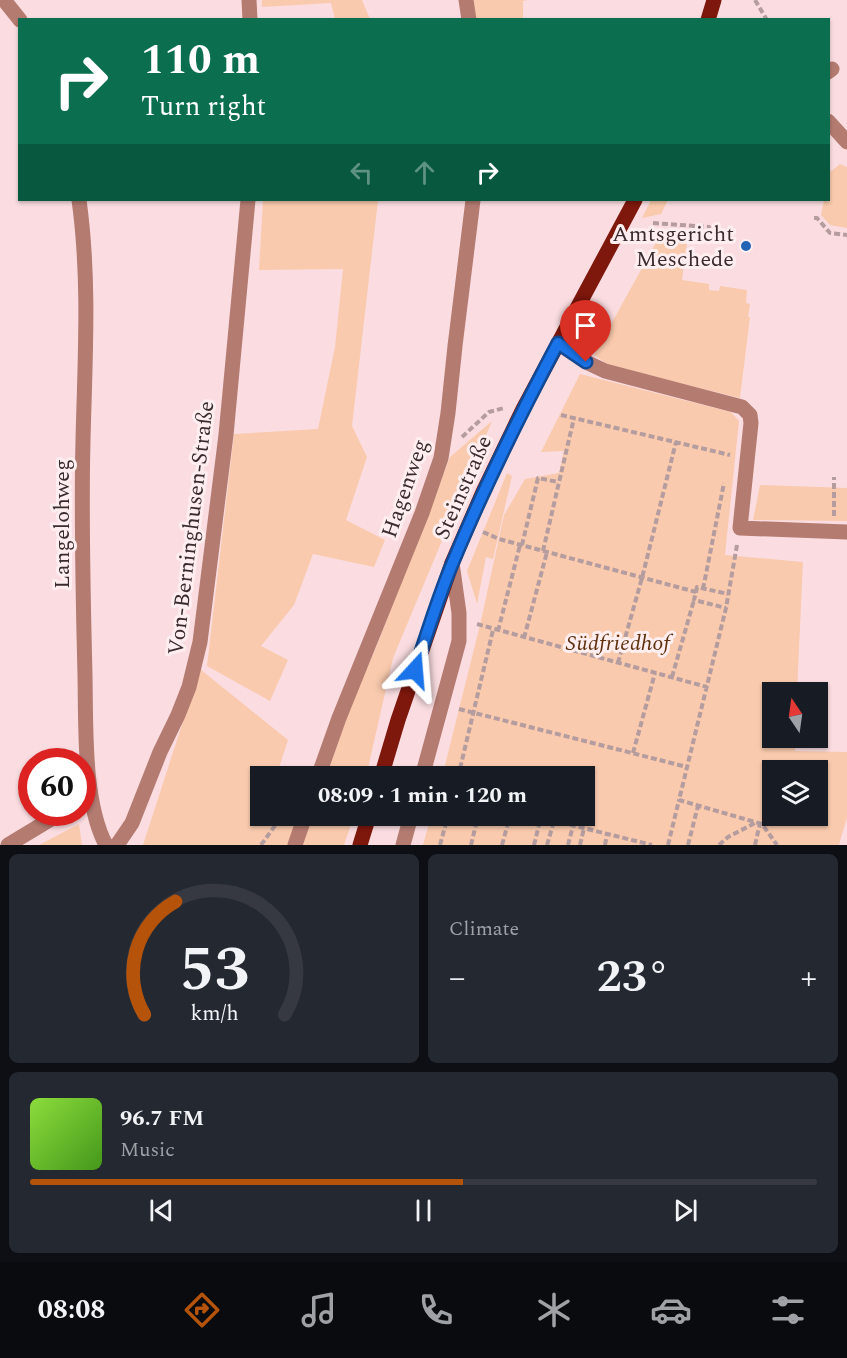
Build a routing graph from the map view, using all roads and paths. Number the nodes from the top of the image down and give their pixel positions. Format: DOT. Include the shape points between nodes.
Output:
graph roads {
  1 [pos="4,0"];
  2 [pos="249,0"];
  3 [pos="466,0"];
  4 [pos="714,0"];
  5 [pos="755,0"];
  6 [pos="18,18"];
  7 [pos="250,18"];
  8 [pos="469,18"];
  9 [pos="709,18"];
  10 [pos="766,18"];
  11 [pos="830,124"];
  12 [pos="847,141"];
  13 [pos="79,201"];
  14 [pos="248,201"];
  15 [pos="473,201"];
  16 [pos="634,201"];
  17 [pos="814,218"];
  18 [pos="653,223"];
  19 [pos="708,232"];
  20 [pos="847,235"];
  21 [pos="558,343"];
  22 [pos="501,408"];
  23 [pos="489,412"];
  24 [pos="561,415"];
  25 [pos="574,418"];
  26 [pos="676,442"];
  27 [pos="728,466"];
  28 [pos="726,477"];
  29 [pos="834,477"];
  30 [pos="558,482"];
  31 [pos="469,525"];
  32 [pos="740,528"];
  33 [pos="840,532"];
  34 [pos="521,545"];
  35 [pos="545,552"];
  36 [pos="452,563"];
  37 [pos="642,578"];
  38 [pos="703,588"];
  39 [pos="696,592"];
  40 [pos="728,594"];
  41 [pos="694,600"];
  42 [pos="726,608"];
  43 [pos="459,613"];
  44 [pos="496,631"];
  45 [pos="524,638"];
  46 [pos="618,663"];
  47 [pos="655,673"];
  48 [pos="672,677"];
  49 [pos="708,687"];
  50 [pos="441,703"];
  51 [pos="474,712"];
  52 [pos="86,748"];
  53 [pos="633,753"];
  54 [pos="322,766"];
  55 [pos="384,766"];
  56 [pos="425,766"];
  57 [pos="461,766"];
  58 [pos="687,767"];
  59 [pos="679,800"];
  60 [pos="698,806"];
  61 [pos="96,821"];
  62 [pos="758,822"];
  63 [pos="39,826"];
  64 [pos="275,826"];
  65 [pos="301,826"];
  66 [pos="366,826"];
  67 [pos="408,826"];
  68 [pos="445,826"];
  69 [pos="476,826"];
  70 [pos="507,826"];
  71 [pos="539,826"];
  72 [pos="552,826"];
  73 [pos="573,826"];
  74 [pos="577,826"];
  75 [pos="584,828"];
  76 [pos="607,834"];
  77 [pos="626,839"];
  78 [pos="8,845"];
  79 [pos="106,845"];
  80 [pos="117,845"];
  81 [pos="261,845"];
  82 [pos="295,845"];
  83 [pos="360,845"];
  84 [pos="403,845"];
  85 [pos="440,845"];
  86 [pos="471,845"];
  87 [pos="502,845"];
  88 [pos="534,845"];
  89 [pos="547,845"];
  90 [pos="568,845"];
  91 [pos="580,845"];
  92 [pos="605,845"];
  93 [pos="625,845"];
  94 [pos="652,845"];
  95 [pos="668,845"];
  96 [pos="688,845"];
  97 [pos="719,845"];
  98 [pos="755,845"];
  99 [pos="777,845"];
  1 -- 6 [label="street"];
  2 -- 7 [label="street"];
  3 -- 8 [label="street"];
  4 -- 9 [label="main road"];
  5 -- 10 [label="path"];
  11 -- 12 [label="street"];
  13 -- 52 [label="street, Langelohweg" via="86,272 82,460"];
  14 -- 80 [label="street, Von-Berninghusen-Straße" via="201,642 178,715 132,823"];
  15 -- 54 [label="street, Hagenweg" via="441,458"];
  16 -- 21 [label="main road, Steinstraße"];
  17 -- 20 [label="path" via="830,233"];
  18 -- 19 [label="path" via="709,227"];
  21 -- 31 [label="main road, Steinstraße"];
  21 -- 32 [label="street" via="605,371 747,411 751,423"];
  22 -- 23 [label="path"];
  24 -- 25 [label="path"];
  25 -- 26 [label="path"];
  25 -- 30 [label="path"];
  26 -- 27 [label="path" via="730,455"];
  26 -- 37 [label="path"];
  28 -- 38 [label="path"];
  29 -- 33 [label="path"];
  30 -- 34 [label="path" via="538,478"];
  30 -- 35 [label="path"];
  31 -- 34 [label="path"];
  31 -- 36 [label="main road, Steinstraße"];
  32 -- 33 [label="street"];
  32 -- 40 [label="path"];
  34 -- 35 [label="path"];
  34 -- 44 [label="path"];
  35 -- 37 [label="path"];
  35 -- 45 [label="path"];
  36 -- 43 [label="street"];
  36 -- 55 [label="main road, Steinstraße"];
  37 -- 39 [label="path"];
  37 -- 46 [label="path"];
  38 -- 39 [label="path" via="697,587"];
  38 -- 40 [label="path"];
  39 -- 41 [label="path"];
  40 -- 42 [label="path"];
  41 -- 42 [label="path"];
  41 -- 48 [label="path"];
  42 -- 49 [label="path"];
  43 -- 44 [label="path"];
  43 -- 50 [label="street" via="459,641"];
  44 -- 45 [label="path"];
  44 -- 51 [label="path"];
  45 -- 46 [label="path"];
  46 -- 47 [label="path"];
  47 -- 48 [label="path"];
  47 -- 53 [label="path"];
  48 -- 49 [label="path"];
  49 -- 58 [label="path"];
  50 -- 51 [label="path"];
  50 -- 56 [label="street"];
  51 -- 53 [label="path"];
  51 -- 57 [label="path"];
  53 -- 58 [label="path"];
  58 -- 59 [label="path"];
  59 -- 60 [label="path"];
  59 -- 95 [label="path"];
  60 -- 62 [label="path"];
  60 -- 96 [label="path"];
  61 -- 79 [label="street, Langelohweg"];
  62 -- 97 [label="path"];
  62 -- 98 [label="path"];
  62 -- 99 [label="path"];
  63 -- 78 [label="street"];
  64 -- 81 [label="path"];
  65 -- 82 [label="street"];
  66 -- 83 [label="main road"];
  67 -- 84 [label="street"];
  68 -- 85 [label="path"];
  69 -- 86 [label="path"];
  70 -- 87 [label="path"];
  71 -- 88 [label="path"];
  72 -- 89 [label="path"];
  73 -- 90 [label="path"];
  74 -- 75 [label="path"];
  75 -- 76 [label="path"];
  75 -- 91 [label="path"];
  76 -- 77 [label="path"];
  76 -- 92 [label="path"];
  77 -- 93 [label="path"];
  77 -- 94 [label="path"];
}
